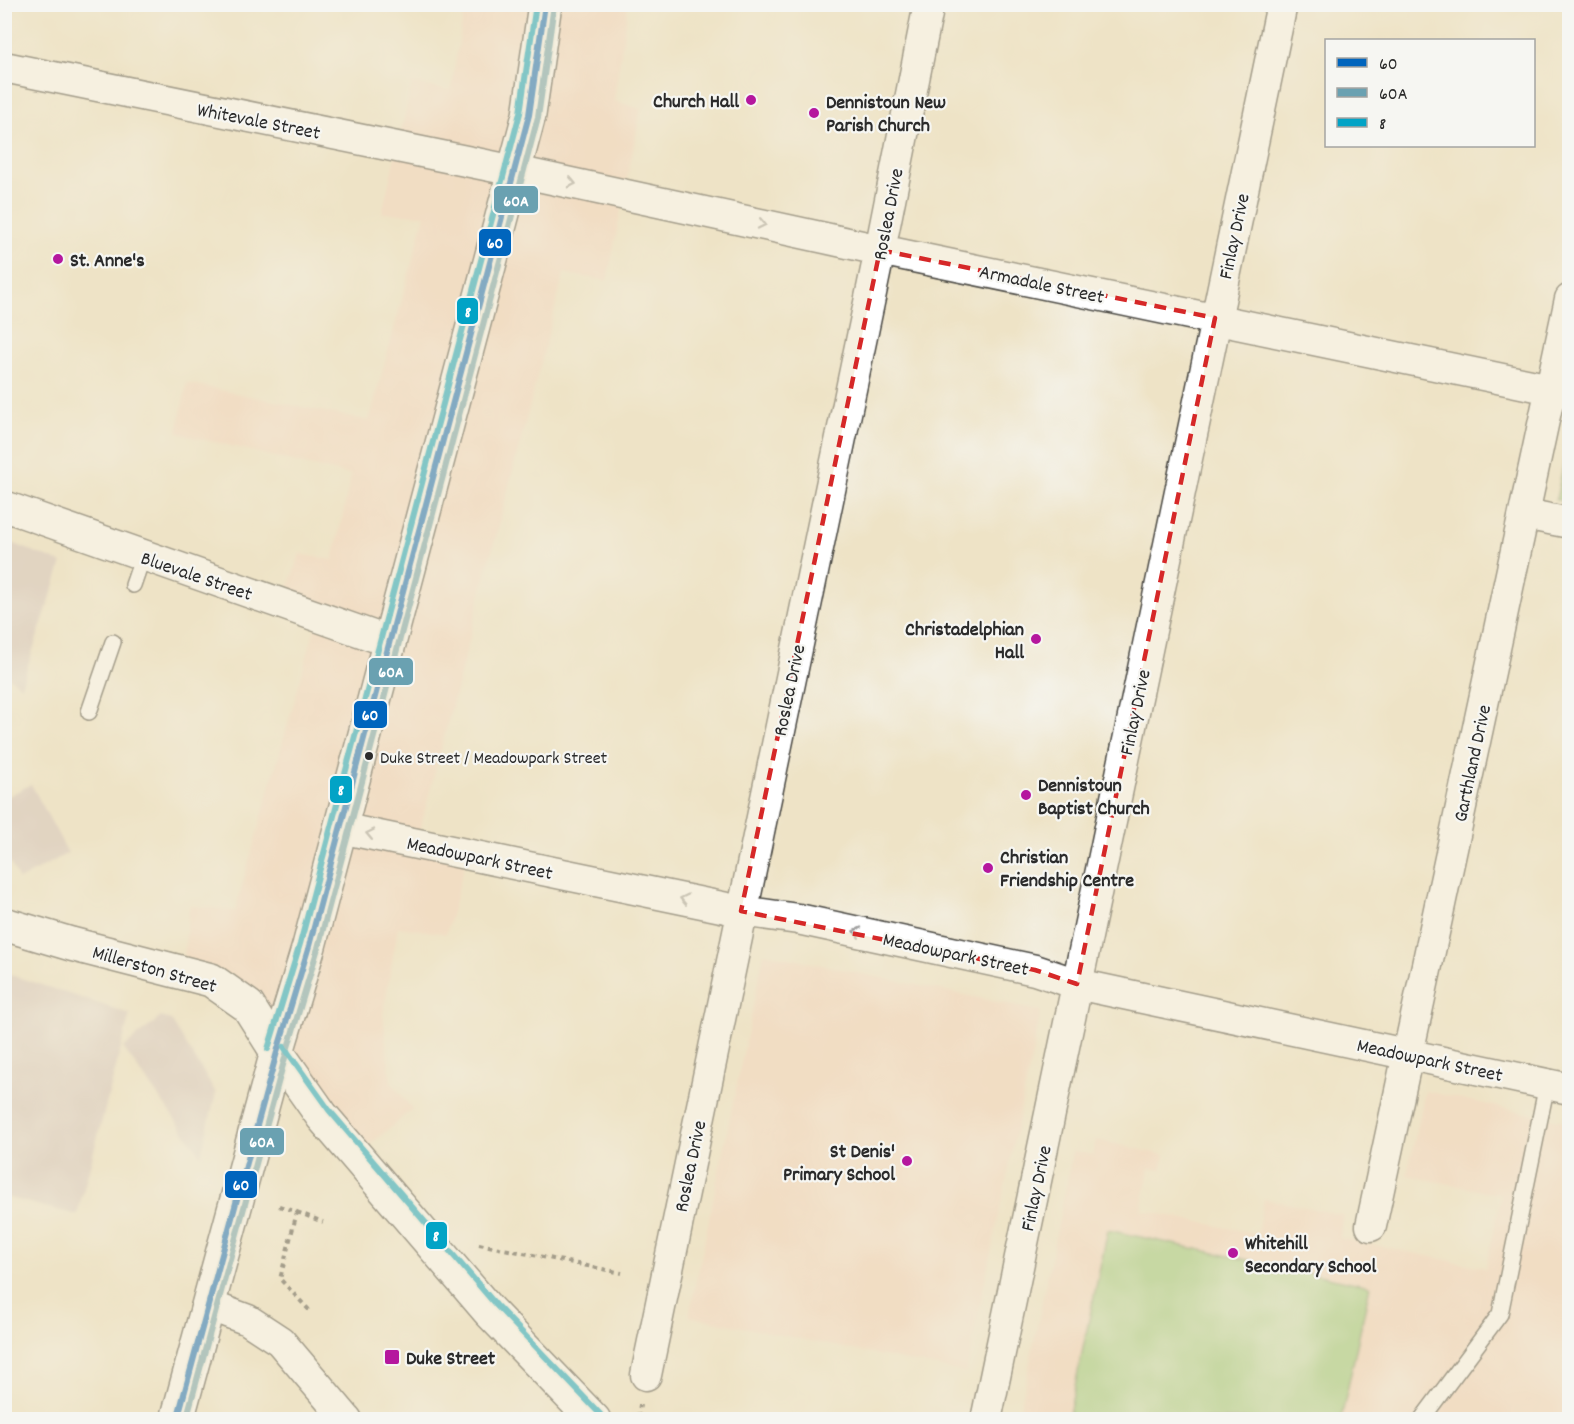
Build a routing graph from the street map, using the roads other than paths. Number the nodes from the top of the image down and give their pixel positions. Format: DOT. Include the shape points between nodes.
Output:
graph roads {
  1 [pos="545,4"];
  2 [pos="929,4"];
  3 [pos="1282,4"];
  4 [pos="4,67"];
  5 [pos="515,171"];
  6 [pos="880,250"];
  7 [pos="1569,299"];
  8 [pos="1215,318"];
  9 [pos="1560,391"];
  10 [pos="4,506"];
  11 [pos="1524,514"];
  12 [pos="1569,523"];
  13 [pos="143,556"];
  14 [pos="133,585"];
  15 [pos="113,642"];
  16 [pos="390,642"];
  17 [pos="89,711"];
  18 [pos="340,828"];
  19 [pos="741,911"];
  20 [pos="4,924"];
  21 [pos="1077,984"];
  22 [pos="277,1052"];
  23 [pos="1409,1054"];
  24 [pos="1558,1087"];
  25 [pos="1371,1226"];
  26 [pos="208,1305"];
  27 [pos="646,1375"];
  28 [pos="177,1419"];
  29 [pos="347,1419"];
  30 [pos="594,1419"];
  31 [pos="987,1419"];
  32 [pos="1421,1419"];
  1 -- 5 [label="street" via="529,115"];
  2 -- 6 [label="street, Roslea Drive"];
  3 -- 8 [label="street, Finlay Drive"];
  4 -- 5 [label="street, Whitevale Street"];
  5 -- 6 [label="street, Armadale Street, one-way"];
  5 -- 16 [label="street"];
  6 -- 8 [label="street, Armadale Street"];
  6 -- 19 [label="street, Roslea Drive"];
  7 -- 9 [label="street, Garthland Drive"];
  8 -- 9 [label="street, Armadale Street"];
  8 -- 21 [label="street, Finlay Drive"];
  9 -- 11 [label="street, Garthland Drive"];
  10 -- 13 [label="street, Bluevale Street"];
  11 -- 12 [label="street"];
  11 -- 23 [label="street, Garthland Drive"];
  13 -- 14 [label="lane"];
  13 -- 16 [label="street, Bluevale Street"];
  15 -- 17 [label="lane"];
  16 -- 18 [label="street"];
  19 -- 18 [label="street, Meadowpark Street, one-way"];
  18 -- 22 [label="street"];
  21 -- 19 [label="street, Meadowpark Street, one-way" via="1013,966 798,919"];
  19 -- 27 [label="street, Roslea Drive"];
  20 -- 22 [label="street, Millerston Street" via="211,980 248,1006"];
  21 -- 23 [label="street, Meadowpark Street"];
  21 -- 31 [label="street, Finlay Drive"];
  22 -- 26 [label="street"];
  22 -- 30 [label="street, Millerston Street" via="322,1116 489,1311"];
  23 -- 24 [label="street, Meadowpark Street"];
  23 -- 25 [label="street, Garthland Drive"];
  24 -- 32 [label="lane" via="1500,1314"];
  26 -- 28 [label="street"];
  26 -- 29 [label="street" via="248,1320 280,1341"];
}
